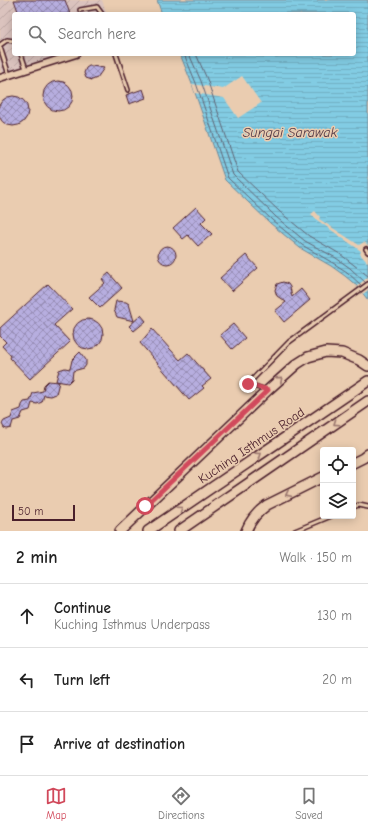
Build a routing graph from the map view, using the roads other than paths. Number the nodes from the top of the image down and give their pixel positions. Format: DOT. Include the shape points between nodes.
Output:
graph roads {
  1 [pos="80,10"];
  2 [pos="101,12"];
  3 [pos="12,41"];
  4 [pos="0,46"];
  5 [pos="22,56"];
  6 [pos="70,56"];
  7 [pos="117,56"];
  8 [pos="26,70"];
  9 [pos="9,75"];
  10 [pos="0,78"];
  11 [pos="128,90"];
  12 [pos="368,284"];
  13 [pos="368,366"];
  14 [pos="368,381"];
  15 [pos="268,390"];
  16 [pos="368,401"];
  17 [pos="368,454"];
  18 [pos="356,462"];
  19 [pos="320,478"];
  20 [pos="356,506"];
  21 [pos="368,507"];
  22 [pos="324,519"];
  23 [pos="120,531"];
  24 [pos="148,531"];
  25 [pos="179,531"];
  26 [pos="246,531"];
  27 [pos="295,531"];
  1 -- 2 [label="lane" via="97,7"];
  3 -- 4 [label="lane" via="7,40"];
  4 -- 9 [label="lane"];
  5 -- 8 [label="lane"];
  6 -- 8 [label="street"];
  7 -- 11 [label="lane"];
  8 -- 9 [label="street"];
  9 -- 10 [label="street"];
  12 -- 15 [label="lane" via="288,342 248,384"];
  15 -- 13 [label="main road, one-way" via="297,364 308,357 326,352 342,353"];
  24 -- 14 [label="main road, Kuching Isthmus Road, one-way"];
  15 -- 23 [label="main road"];
  16 -- 25 [label="main road, one-way"];
  17 -- 18 [label="main road"];
  19 -- 26 [label="main road, one-way" via="259,511 250,520"];
  20 -- 21 [label="lane"];
  22 -- 27 [label="lane"];
}
